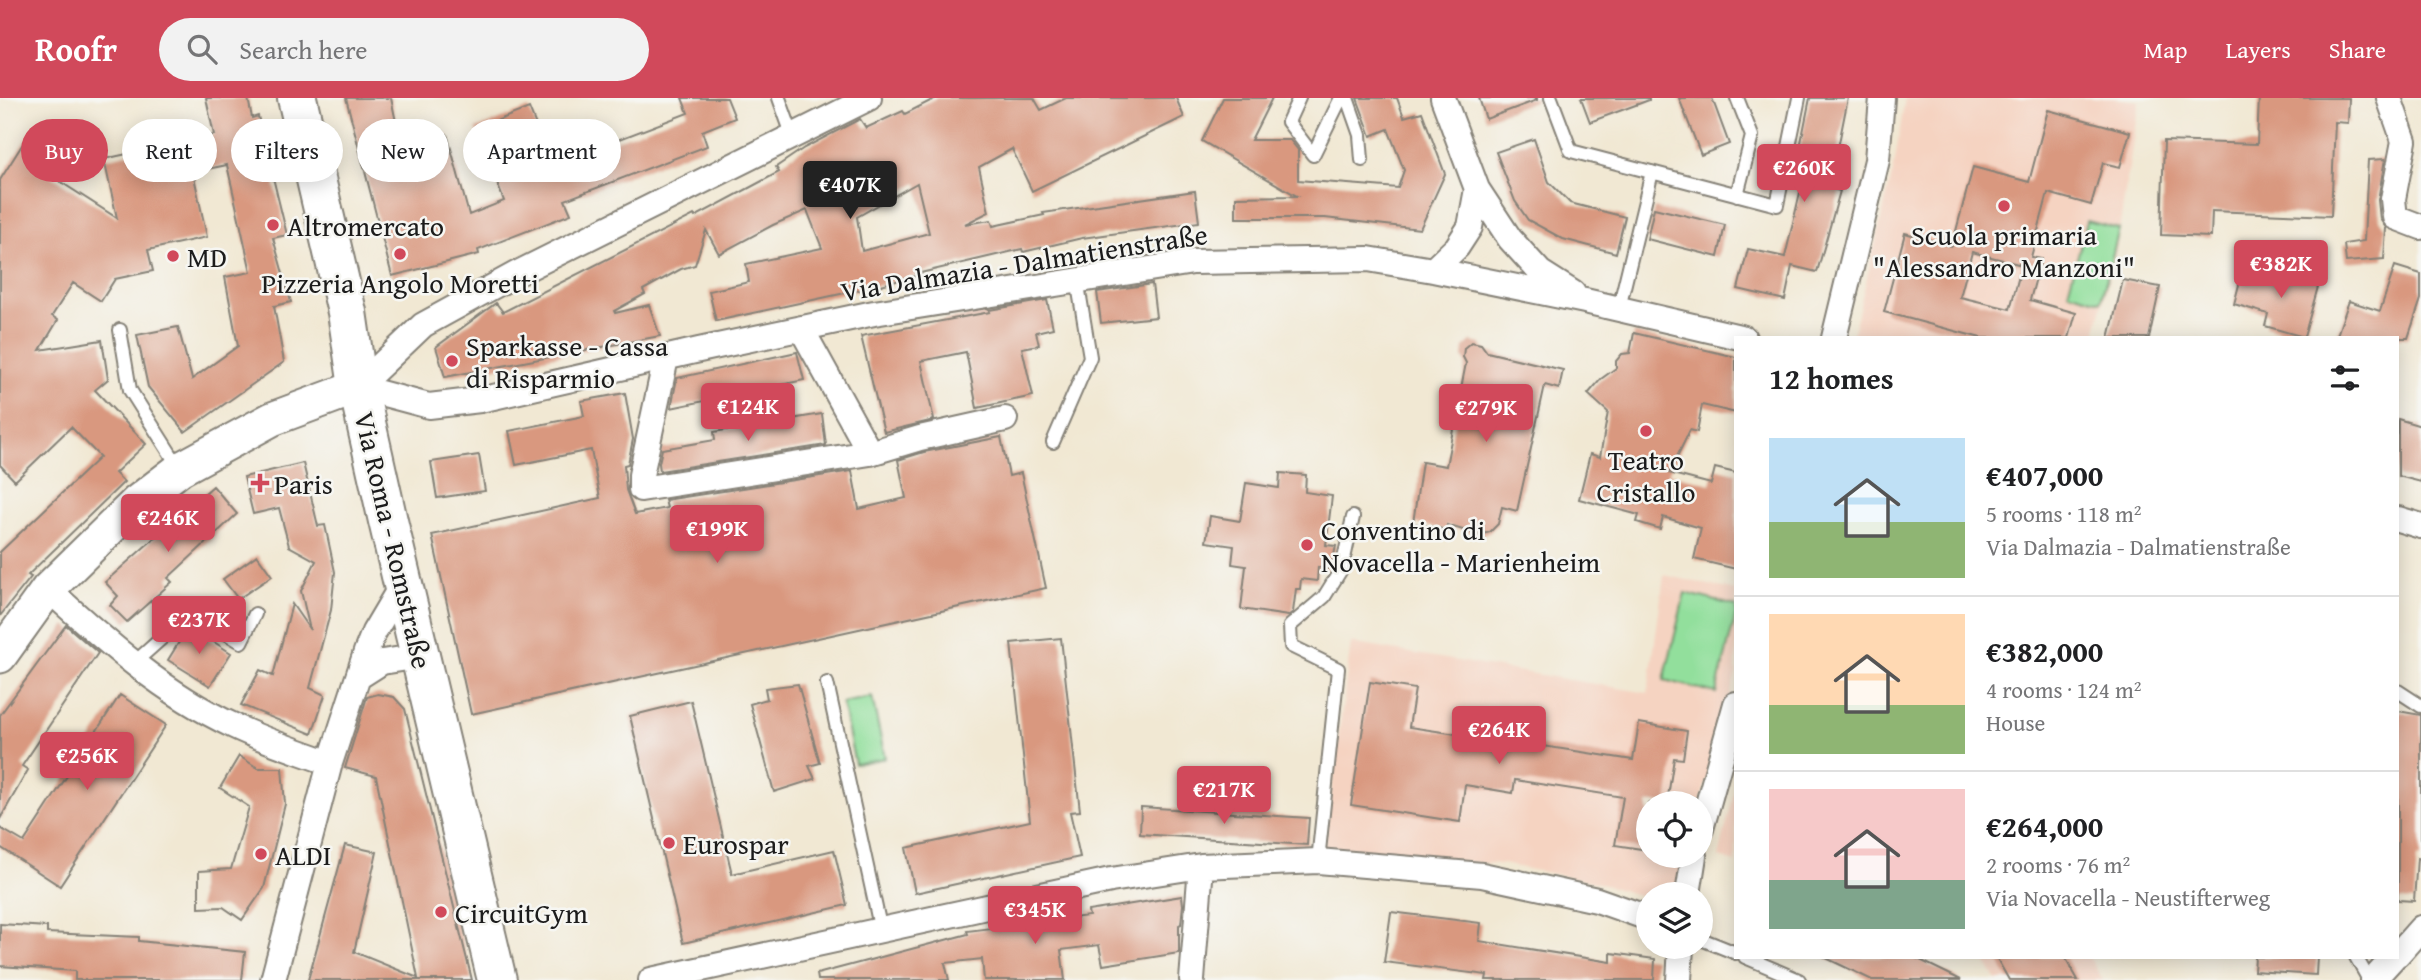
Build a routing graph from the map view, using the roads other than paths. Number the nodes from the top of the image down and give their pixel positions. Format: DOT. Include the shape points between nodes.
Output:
graph roads {
  1 [pos="298,98"];
  2 [pos="779,98"];
  3 [pos="869,98"];
  4 [pos="1299,98"];
  5 [pos="1341,98"];
  6 [pos="1347,98"];
  7 [pos="1443,98"];
  8 [pos="1551,98"];
  9 [pos="1737,98"];
  10 [pos="1799,98"];
  11 [pos="1882,98"];
  12 [pos="2389,98"];
  13 [pos="793,137"];
  14 [pos="1362,160"];
  15 [pos="1652,172"];
  16 [pos="1478,189"];
  17 [pos="1737,195"];
  18 [pos="2421,227"];
  19 [pos="1433,270"];
  20 [pos="1077,279"];
  21 [pos="1585,301"];
  22 [pos="1619,308"];
  23 [pos="802,328"];
  24 [pos="120,330"];
  25 [pos="1736,336"];
  26 [pos="1834,336"];
  27 [pos="666,358"];
  28 [pos="358,387"];
  29 [pos="1005,419"];
  30 [pos="1053,442"];
  31 [pos="870,453"];
  32 [pos="180,469"];
  33 [pos="1353,517"];
  34 [pos="2399,519"];
  35 [pos="2421,526"];
  36 [pos="403,583"];
  37 [pos="48,589"];
  38 [pos="255,614"];
  39 [pos="0,656"];
  40 [pos="421,656"];
  41 [pos="134,663"];
  42 [pos="360,676"];
  43 [pos="827,683"];
  44 [pos="2399,692"];
  45 [pos="2421,706"];
  46 [pos="1734,711"];
  47 [pos="330,763"];
  48 [pos="1712,791"];
  49 [pos="1318,861"];
  50 [pos="1200,866"];
  51 [pos="1636,914"];
  52 [pos="2421,929"];
  53 [pos="881,931"];
  54 [pos="1713,944"];
  55 [pos="1734,952"];
  56 [pos="2399,953"];
  57 [pos="1680,959"];
  58 [pos="1750,959"];
  59 [pos="2358,959"];
  60 [pos="2393,959"];
  61 [pos="273,980"];
  62 [pos="497,980"];
  63 [pos="651,980"];
  64 [pos="1192,980"];
  65 [pos="1679,980"];
  66 [pos="1799,980"];
  67 [pos="2371,980"];
  1 -- 28 [label="main road, Via Roma - Romstraße" via="347,312"];
  2 -- 13 [label="lane"];
  3 -- 13 [label="street"];
  4 -- 5 [label="lane" via="1288,122 1313,155"];
  6 -- 14 [label="lane" via="1360,135"];
  7 -- 16 [label="street"];
  8 -- 15 [label="lane" via="1571,151"];
  9 -- 17 [label="lane" via="1752,136"];
  10 -- 17 [label="lane" via="1777,205"];
  11 -- 26 [label="street" via="1877,160"];
  12 -- 18 [label="street" via="2404,141 2393,200 2395,217"];
  13 -- 28 [label="street" via="423,325"];
  15 -- 17 [label="lane"];
  15 -- 22 [label="lane"];
  16 -- 19 [label="street" via="1470,227"];
  16 -- 21 [label="street" via="1510,239 1540,272"];
  19 -- 20 [label="street, Via Dalmazia - Dalmatienstraße" via="1368,259 1193,262"];
  19 -- 21 [label="street, Via Dalmazia - Dalmatienstraße"];
  20 -- 23 [label="street, Via Dalmazia - Dalmatienstraße"];
  20 -- 30 [label="lane" via="1090,358"];
  21 -- 22 [label="street, Via Dalmazia - Dalmatienstraße"];
  22 -- 25 [label="street, Via Dalmazia - Dalmatienstraße"];
  23 -- 27 [label="street, Via Dalmazia - Dalmatienstraße"];
  23 -- 31 [label="street"];
  24 -- 32 [label="lane" via="130,390"];
  27 -- 28 [label="street, Via Dalmazia - Dalmatienstraße" via="429,407"];
  27 -- 31 [label="street" via="641,489"];
  28 -- 32 [label="street" via="272,419"];
  28 -- 36 [label="main road, Via Roma - Romstraße"];
  29 -- 31 [label="street"];
  32 -- 37 [label="street" via="137,502"];
  33 -- 49 [label="lane" via="1342,568 1324,597 1290,626 1292,646 1338,669"];
  34 -- 35 [label="street"];
  36 -- 40 [label="main road, Via Roma - Romstraße"];
  36 -- 42 [label="street" via="374,632"];
  37 -- 39 [label="street"];
  37 -- 41 [label="street"];
  38 -- 41 [label="lane" via="241,642 191,612"];
  40 -- 42 [label="street" via="382,662"];
  40 -- 62 [label="main road, Via Roma - Romstraße"];
  41 -- 47 [label="street" via="159,683 234,726"];
  42 -- 47 [label="street"];
  43 -- 53 [label="lane"];
  44 -- 45 [label="lane"];
  46 -- 48 [label="street"];
  47 -- 61 [label="street"];
  49 -- 50 [label="street"];
  49 -- 51 [label="street" via="1482,875 1597,900"];
  50 -- 53 [label="street" via="1111,880"];
  50 -- 64 [label="street"];
  52 -- 56 [label="street"];
  53 -- 63 [label="street"];
  54 -- 55 [label="lane"];
  57 -- 65 [label="street"];
  58 -- 66 [label="lane"];
  59 -- 67 [label="lane"];
  60 -- 67 [label="street"];
}
